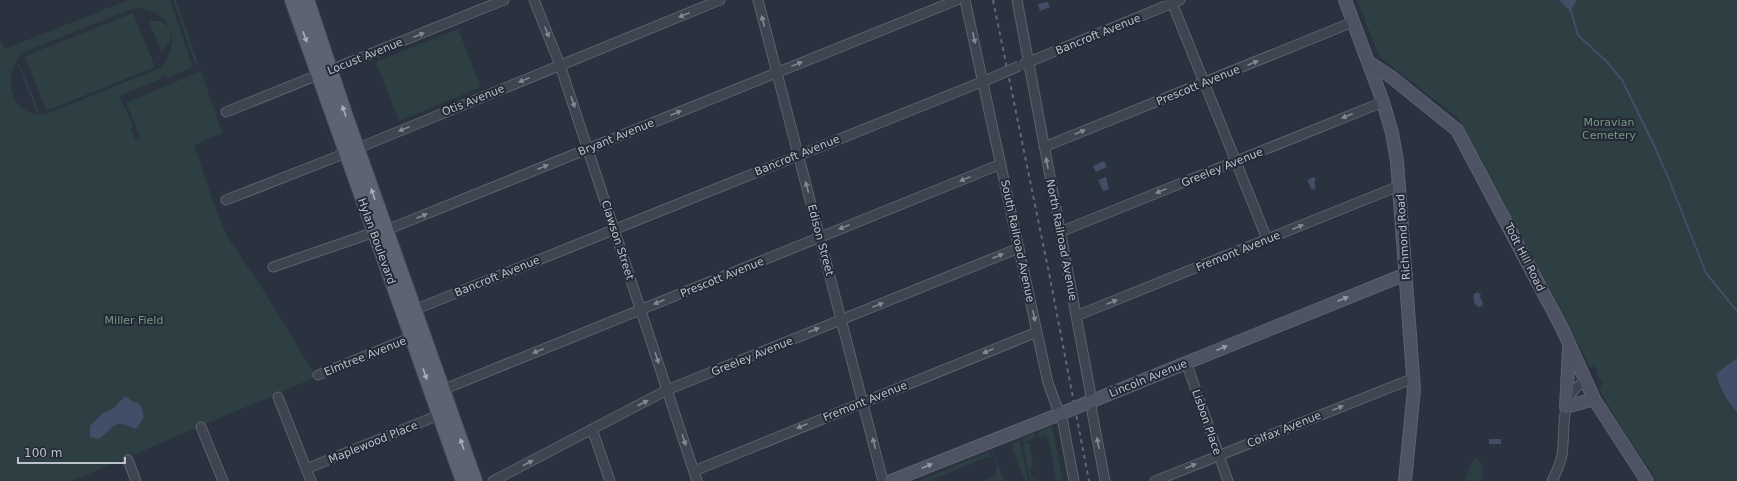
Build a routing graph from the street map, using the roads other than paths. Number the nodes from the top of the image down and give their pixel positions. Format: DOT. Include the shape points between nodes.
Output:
graph roads {
  1 [pos="292,0"];
  2 [pos="307,0"];
  3 [pos="504,0"];
  4 [pos="534,0"];
  5 [pos="720,0"];
  6 [pos="758,0"];
  7 [pos="958,0"];
  8 [pos="965,0"];
  9 [pos="1017,0"];
  10 [pos="1345,0"];
  11 [pos="1174,1"];
  12 [pos="1353,22"];
  13 [pos="1029,62"];
  14 [pos="1370,63"];
  15 [pos="560,65"];
  16 [pos="325,73"];
  17 [pos="776,73"];
  18 [pos="986,80"];
  19 [pos="1204,82"];
  20 [pos="1383,102"];
  21 [pos="226,112"];
  22 [pos="1044,147"];
  23 [pos="588,148"];
  24 [pos="352,150"];
  25 [pos="798,155"];
  26 [pos="1236,161"];
  27 [pos="1001,164"];
  28 [pos="1400,186"];
  29 [pos="226,200"];
  30 [pos="615,229"];
  31 [pos="380,231"];
  32 [pos="1060,232"];
  33 [pos="820,237"];
  34 [pos="1267,239"];
  35 [pos="1019,248"];
  36 [pos="273,267"];
  37 [pos="1406,274"];
  38 [pos="397,278"];
  39 [pos="414,310"];
  40 [pos="641,310"];
  41 [pos="1076,316"];
  42 [pos="842,320"];
  43 [pos="1037,332"];
  44 [pos="412,337"];
  45 [pos="1569,346"];
  46 [pos="1186,362"];
  47 [pos="318,375"];
  48 [pos="1414,378"];
  49 [pos="1586,381"];
  50 [pos="442,390"];
  51 [pos="667,390"];
  52 [pos="278,397"];
  53 [pos="1594,399"];
  54 [pos="863,402"];
  55 [pos="1089,402"];
  56 [pos="1566,407"];
  57 [pos="1062,413"];
  58 [pos="439,415"];
  59 [pos="201,427"];
  60 [pos="592,429"];
  61 [pos="1218,455"];
  62 [pos="128,460"];
  63 [pos="306,468"];
  64 [pos="694,471"];
  65 [pos="136,481"];
  66 [pos="223,481"];
  67 [pos="311,481"];
  68 [pos="463,481"];
  69 [pos="475,481"];
  70 [pos="493,481"];
  71 [pos="610,481"];
  72 [pos="697,481"];
  73 [pos="883,481"];
  74 [pos="891,481"];
  75 [pos="1074,481"];
  76 [pos="1105,481"];
  77 [pos="1155,481"];
  78 [pos="1228,481"];
  79 [pos="1405,481"];
  80 [pos="1552,481"];
  81 [pos="1647,481"];
  1 -- 16 [label="main road, Hylan Boulevard, one-way"];
  2 -- 16 [label="main road, Hylan Boulevard"];
  16 -- 3 [label="street, Locust Avenue, one-way"];
  4 -- 15 [label="street, Clawson Street, one-way"];
  5 -- 15 [label="street, Otis Avenue, one-way"];
  17 -- 6 [label="street, Edison Street, one-way"];
  17 -- 7 [label="street, Bryant Avenue, one-way"];
  8 -- 18 [label="street, South Railroad Avenue, one-way"];
  9 -- 13 [label="street, North Railroad Avenue"];
  10 -- 12 [label="street, Richmond Road"];
  11 -- 13 [label="street, Bancroft Avenue"];
  11 -- 19 [label="street"];
  12 -- 14 [label="street, Richmond Road"];
  19 -- 12 [label="street, Prescott Avenue, one-way"];
  13 -- 18 [label="street, Bancroft Avenue, bridge"];
  13 -- 22 [label="street, North Railroad Avenue"];
  14 -- 20 [label="street, Richmond Road"];
  14 -- 45 [label="street, Todt Hill Road" via="1457,130 1562,328"];
  15 -- 23 [label="street, Clawson Street, one-way"];
  15 -- 24 [label="street, Otis Avenue, one-way"];
  16 -- 21 [label="street, Locust Avenue"];
  16 -- 24 [label="main road, Hylan Boulevard"];
  23 -- 17 [label="street, Bryant Avenue, one-way"];
  17 -- 25 [label="street, Edison Street"];
  18 -- 25 [label="street, Bancroft Avenue"];
  18 -- 27 [label="street, South Railroad Avenue"];
  22 -- 19 [label="street, Prescott Avenue, one-way"];
  19 -- 26 [label="street"];
  20 -- 26 [label="street, Greeley Avenue, one-way"];
  20 -- 28 [label="street, Richmond Road" via="1392,133"];
  32 -- 22 [label="street, North Railroad Avenue, one-way"];
  23 -- 30 [label="street, Clawson Street"];
  31 -- 23 [label="street, Bryant Avenue, one-way"];
  24 -- 29 [label="street, Otis Avenue"];
  24 -- 31 [label="main road, Hylan Boulevard"];
  25 -- 30 [label="street, Bancroft Avenue"];
  33 -- 25 [label="street, Edison Street, one-way"];
  26 -- 32 [label="street, Greeley Avenue, one-way"];
  26 -- 34 [label="street"];
  27 -- 33 [label="street, Prescott Avenue, one-way"];
  27 -- 35 [label="street, South Railroad Avenue"];
  34 -- 28 [label="street, Fremont Avenue, one-way"];
  28 -- 37 [label="street, Richmond Road"];
  30 -- 39 [label="street, Bancroft Avenue"];
  30 -- 40 [label="street, Clawson Street"];
  31 -- 36 [label="street, Bryant Avenue"];
  31 -- 38 [label="main road, Hylan Boulevard"];
  32 -- 41 [label="street, North Railroad Avenue"];
  33 -- 40 [label="street, Prescott Avenue, one-way"];
  33 -- 42 [label="street, Edison Street"];
  41 -- 34 [label="street, Fremont Avenue, one-way"];
  42 -- 35 [label="street, Greeley Avenue, one-way"];
  35 -- 43 [label="street, South Railroad Avenue, one-way"];
  46 -- 37 [label="street, Lincoln Avenue, one-way"];
  37 -- 48 [label="street, Richmond Road"];
  38 -- 39 [label="main road, Hylan Boulevard"];
  38 -- 44 [label="main road, Hylan Boulevard"];
  39 -- 50 [label="main road, Hylan Boulevard"];
  40 -- 50 [label="street, Prescott Avenue, one-way"];
  40 -- 51 [label="street, Clawson Street, one-way"];
  41 -- 55 [label="street, North Railroad Avenue"];
  51 -- 42 [label="street, Greeley Avenue, one-way"];
  42 -- 54 [label="street, Edison Street"];
  43 -- 54 [label="street, Fremont Avenue, one-way"];
  43 -- 57 [label="street, South Railroad Avenue" via="1048,383"];
  44 -- 47 [label="street, Elmtree Avenue"];
  44 -- 58 [label="main road, Hylan Boulevard, one-way"];
  45 -- 49 [label="street, Todt Hill Road"];
  45 -- 56 [label="street"];
  46 -- 55 [label="street, Lincoln Avenue"];
  46 -- 61 [label="street, Lisbon Place"];
  61 -- 48 [label="street, Colfax Avenue, one-way"];
  48 -- 79 [label="street, Richmond Road"];
  49 -- 53 [label="street, Todt Hill Road"];
  49 -- 56 [label="street" via="1573,391"];
  69 -- 50 [label="main road, Hylan Boulevard, one-way"];
  60 -- 51 [label="street, Greeley Avenue, one-way"];
  51 -- 64 [label="street, Clawson Street, one-way"];
  52 -- 63 [label="street"];
  53 -- 56 [label="street"];
  53 -- 81 [label="street, Todt Hill Road"];
  54 -- 64 [label="street, Fremont Avenue, one-way"];
  73 -- 54 [label="street, Edison Street, one-way"];
  55 -- 57 [label="street, Lincoln Avenue, bridge"];
  76 -- 55 [label="street, North Railroad Avenue, one-way"];
  56 -- 80 [label="street" via="1562,454"];
  74 -- 57 [label="street, Lincoln Avenue, one-way"];
  57 -- 75 [label="street, South Railroad Avenue"];
  58 -- 63 [label="street, Maplewood Place"];
  58 -- 68 [label="main road, Hylan Boulevard"];
  59 -- 66 [label="street"];
  70 -- 60 [label="street, Greeley Avenue, one-way"];
  60 -- 71 [label="street"];
  77 -- 61 [label="street, Colfax Avenue, one-way"];
  61 -- 78 [label="street, Lisbon Place"];
  62 -- 65 [label="street"];
  63 -- 67 [label="street"];
  64 -- 72 [label="street, Clawson Street"];
}
